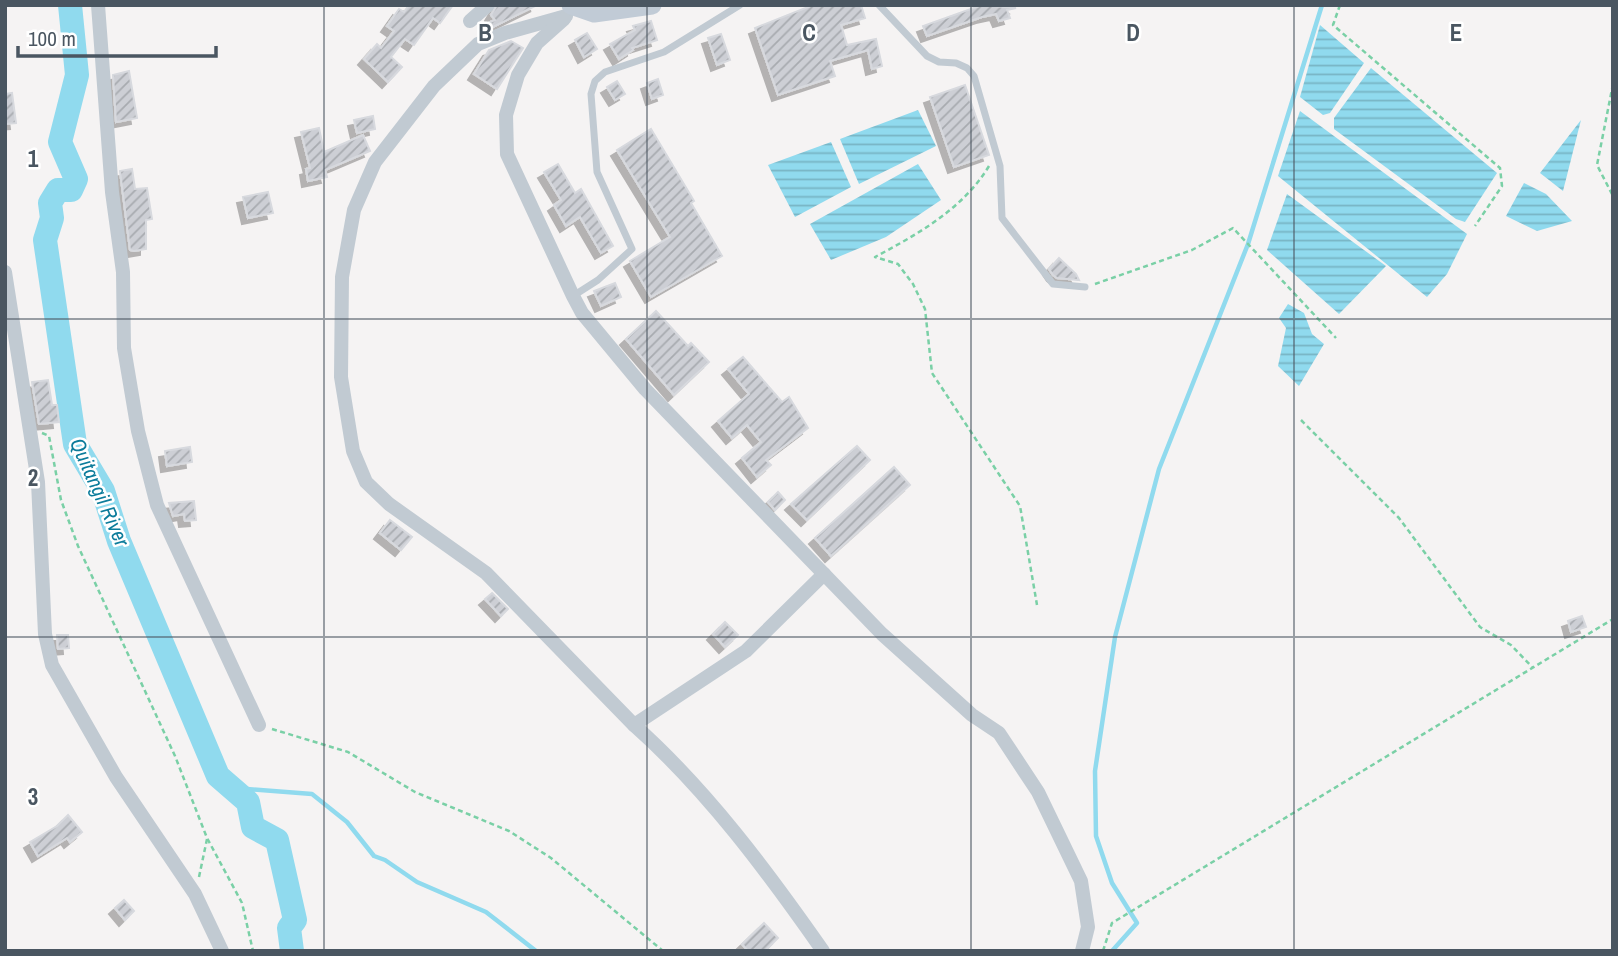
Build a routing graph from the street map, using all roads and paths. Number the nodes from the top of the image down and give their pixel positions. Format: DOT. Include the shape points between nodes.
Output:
graph roads {
  1 [pos="98,5"];
  2 [pos="488,5"];
  3 [pos="652,5"];
  4 [pos="740,5"];
  5 [pos="879,5"];
  6 [pos="1340,5"];
  7 [pos="571,10"];
  8 [pos="470,21"];
  9 [pos="1613,84"];
  10 [pos="996,154"];
  11 [pos="1613,196"];
  12 [pos="1475,226"];
  13 [pos="5,272"];
  14 [pos="1085,287"];
  15 [pos="573,296"];
  16 [pos="1336,338"];
  17 [pos="1301,420"];
  18 [pos="31,427"];
  19 [pos="824,574"];
  20 [pos="1037,605"];
  21 [pos="1613,619"];
  22 [pos="1533,668"];
  23 [pos="259,725"];
  24 [pos="634,725"];
  25 [pos="207,838"];
  26 [pos="195,894"];
  27 [pos="222,951"];
  28 [pos="253,951"];
  29 [pos="663,951"];
  30 [pos="823,951"];
  31 [pos="1082,951"];
  32 [pos="1103,951"];
  1 -- 23 [label="street" via="123,272 124,348 138,431 157,505"];
  2 -- 8 [label="street"];
  3 -- 7 [label="street" via="615,12"];
  4 -- 15 [label="lane" via="664,52 595,80 592,108 597,172 632,249"];
  5 -- 10 [label="lane" via="927,56 956,63 974,76"];
  6 -- 12 [label="path" via="1333,24 1500,168 1502,186"];
  7 -- 15 [label="street" via="537,43 518,75 506,115 507,154"];
  7 -- 24 [label="street" via="478,44 434,86 375,162 354,210 342,276 341,377 353,451 366,482 388,504 486,573"];
  9 -- 11 [label="path" via="1597,165"];
  10 -- 14 [label="lane" via="1002,218 1053,284"];
  10 -- 20 [label="path" via="962,199 914,236 875,257 898,264 913,284 925,309 932,373 1020,506"];
  13 -- 18 [label="street"];
  14 -- 16 [label="path" via="1192,250 1233,228"];
  15 -- 19 [label="street" via="645,389"];
  17 -- 22 [label="path" via="1399,517 1480,627 1511,645"];
  18 -- 25 [label="path" via="49,436 61,500 78,546 176,756"];
  18 -- 26 [label="street" via="45,634 52,665 117,777"];
  19 -- 24 [label="street" via="746,651"];
  19 -- 31 [label="street" via="926,675 999,733 1038,792 1081,881 1088,927"];
  21 -- 22 [label="path"];
  22 -- 32 [label="path" via="1112,923"];
  23 -- 29 [label="path" via="348,752 415,792 509,831 551,858"];
  24 -- 30 [label="street" via="731,828"];
  25 -- 26 [label="path"];
  25 -- 28 [label="path" via="242,903"];
  26 -- 27 [label="street"];
}
